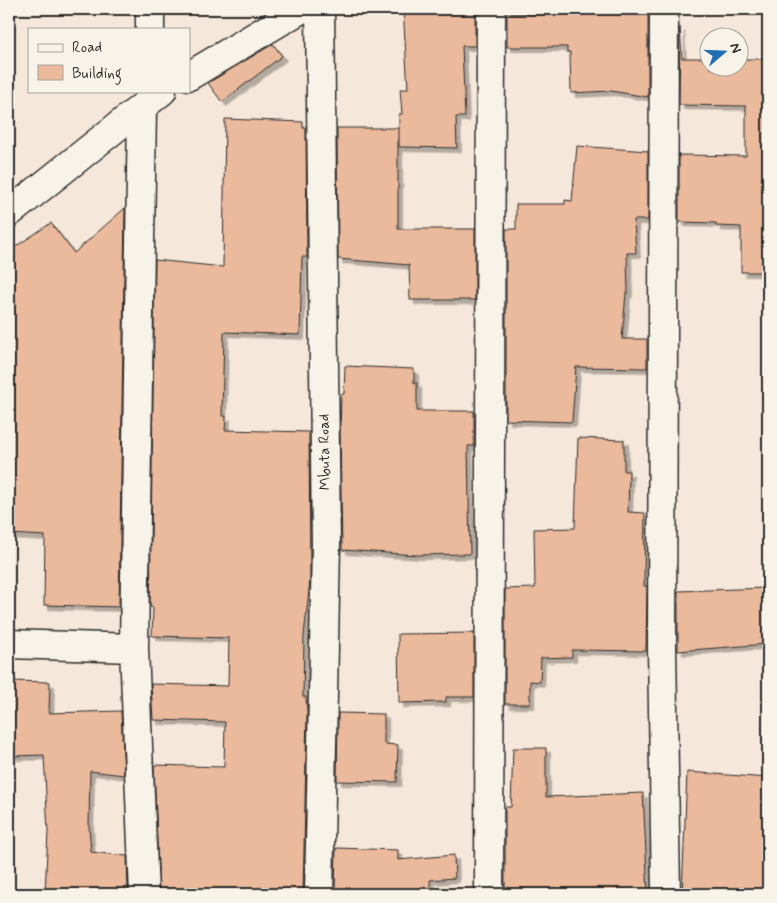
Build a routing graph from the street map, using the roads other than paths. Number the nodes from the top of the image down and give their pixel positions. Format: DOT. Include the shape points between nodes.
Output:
graph roads {
  1 [pos="150,9"];
  2 [pos="302,9"];
  3 [pos="320,9"];
  4 [pos="491,9"];
  5 [pos="664,9"];
  6 [pos="150,28"];
  7 [pos="190,75"];
  8 [pos="152,97"];
  9 [pos="9,213"];
  10 [pos="9,644"];
  11 [pos="134,648"];
  12 [pos="144,894"];
  13 [pos="319,894"];
  14 [pos="489,894"];
  15 [pos="666,894"];
  1 -- 6 [label="street"];
  2 -- 7 [label="street"];
  3 -- 13 [label="street, Mbuta Road" via="326,545"];
  4 -- 14 [label="street"];
  5 -- 15 [label="street" via="662,647"];
  8 -- 9 [label="street"];
  8 -- 11 [label="street"];
  10 -- 11 [label="street"];
  11 -- 12 [label="street"];
}
